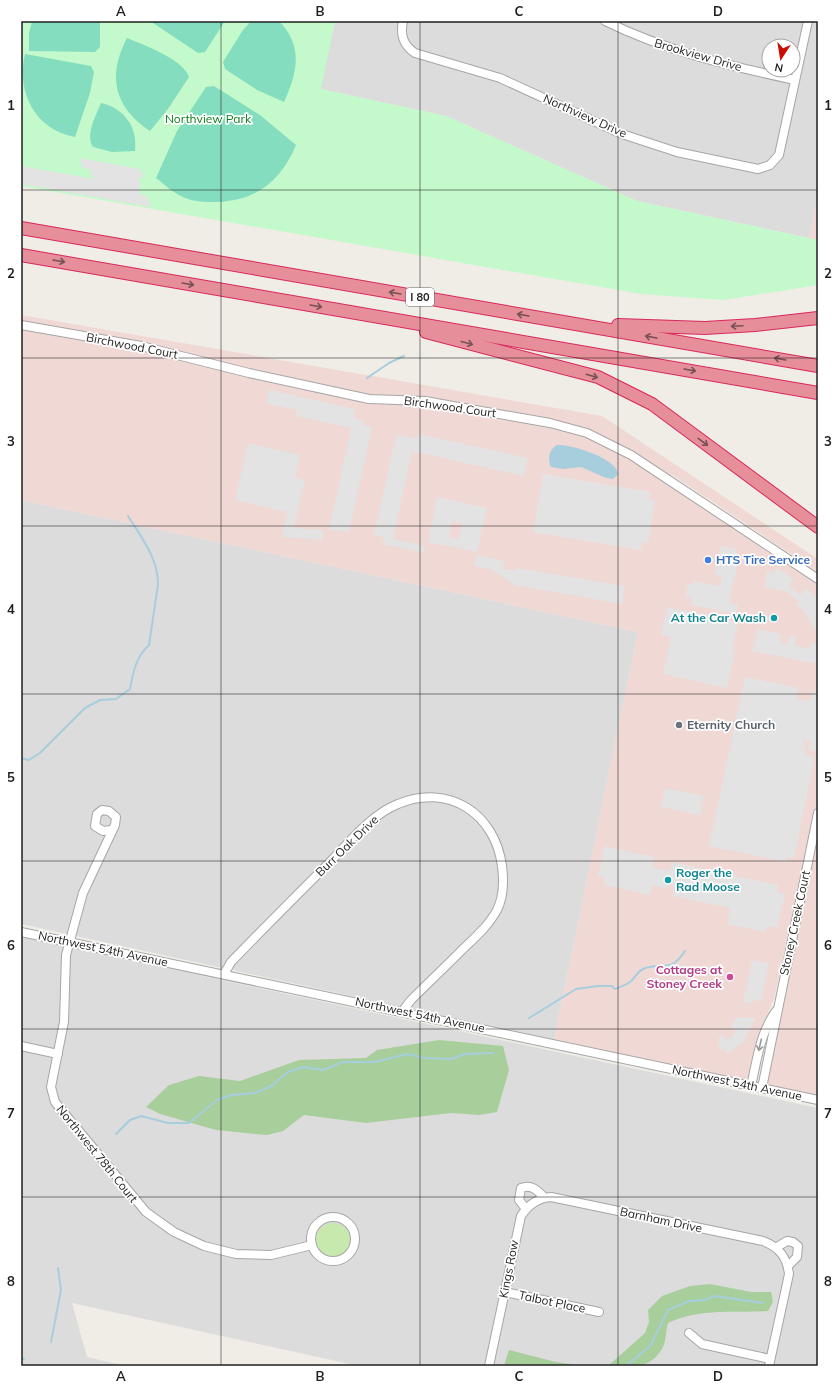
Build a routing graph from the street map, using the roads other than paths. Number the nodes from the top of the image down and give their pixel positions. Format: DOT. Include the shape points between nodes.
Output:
graph roads {
  1 [pos="403,21"];
  2 [pos="605,21"];
  3 [pos="808,21"];
  4 [pos="795,80"];
  5 [pos="21,228"];
  6 [pos="21,255"];
  7 [pos="348,311"];
  8 [pos="818,318"];
  9 [pos="571,323"];
  10 [pos="21,325"];
  11 [pos="818,366"];
  12 [pos="818,393"];
  13 [pos="818,527"];
  14 [pos="818,579"];
  15 [pos="818,813"];
  16 [pos="112,830"];
  17 [pos="21,932"];
  18 [pos="69,942"];
  19 [pos="224,974"];
  20 [pos="777,1010"];
  21 [pos="402,1012"];
  22 [pos="21,1046"];
  23 [pos="58,1054"];
  24 [pos="751,1086"];
  25 [pos="762,1088"];
  26 [pos="818,1100"];
  27 [pos="544,1197"];
  28 [pos="526,1209"];
  29 [pos="312,1245"];
  30 [pos="777,1248"];
  31 [pos="788,1266"];
  32 [pos="505,1292"];
  33 [pos="599,1312"];
  34 [pos="689,1333"];
  35 [pos="770,1362"];
  36 [pos="489,1366"];
  1 -- 4 [label="street, Northview Drive" via="402,33 406,44 421,55 500,78 592,121 650,143 758,169 770,165 779,155"];
  2 -- 4 [label="street, Brookview Drive" via="679,52"];
  3 -- 4 [label="street"];
  9 -- 5 [label="highway, I 80, one-way"];
  6 -- 7 [label="highway, I 80, one-way"];
  7 -- 12 [label="highway, I 80, one-way"];
  7 -- 13 [label="highway, one-way" via="598,377 652,404"];
  8 -- 9 [label="highway, one-way" via="705,328"];
  11 -- 9 [label="highway, I 80, one-way"];
  10 -- 14 [label="street, Birchwood Court" via="141,346 249,373 369,398 431,402 587,432 631,455"];
  15 -- 20 [label="street, Stoney Creek Court"];
  16 -- 18 [label="street, Northwest 78th Court" via="83,892"];
  17 -- 18 [label="street, Northwest 54th Avenue"];
  18 -- 19 [label="street, Northwest 54th Avenue"];
  18 -- 23 [label="street, Northwest 78th Court" via="65,961 64,1022"];
  19 -- 21 [label="street, Northwest 54th Avenue"];
  19 -- 21 [label="street, Burr Oak Drive" via="231,962 357,834 380,814 411,799 427,797 451,800 473,811 495,840 503,876 501,900 496,911 476,937 411,1000"];
  20 -- 24 [label="street, Stoney Creek Court, one-way" via="767,1023 763,1034"];
  20 -- 25 [label="street, Stoney Creek Court"];
  21 -- 24 [label="street, Northwest 54th Avenue"];
  22 -- 23 [label="street"];
  23 -- 29 [label="street, Northwest 78th Court" via="51,1087 55,1102 135,1200 156,1221 191,1242 223,1252 271,1255"];
  24 -- 25 [label="street, Northwest 54th Avenue"];
  25 -- 26 [label="street, Northwest 54th Avenue"];
  27 -- 28 [label="street"];
  27 -- 28 [label="street" via="529,1186 521,1188 519,1200"];
  27 -- 30 [label="street, Barnham Drive" via="763,1241"];
  28 -- 32 [label="street, Kings Row" via="519,1223"];
  29 -- 29 [label="street" via="317,1255 323,1259 337,1260 347,1256 352,1250 355,1237 350,1225 345,1221 326,1217 312,1230"];
  30 -- 31 [label="street"];
  30 -- 31 [label="street" via="787,1241 798,1246 797,1257"];
  31 -- 35 [label="street" via="788,1278"];
  32 -- 33 [label="street, Talbot Place"];
  32 -- 36 [label="street, Kings Row"];
  34 -- 35 [label="street" via="702,1344"];
}
